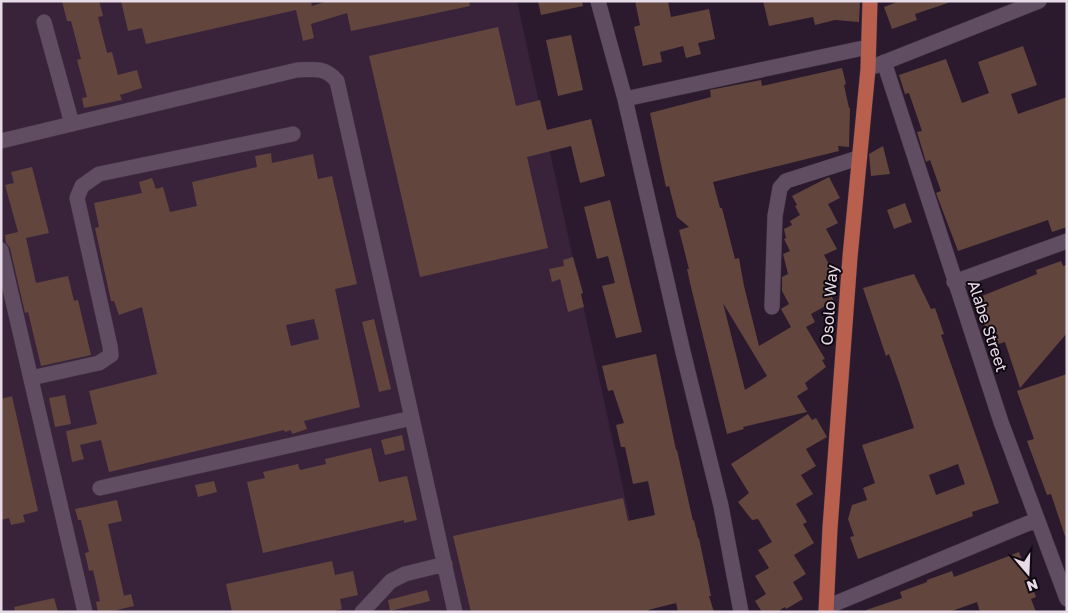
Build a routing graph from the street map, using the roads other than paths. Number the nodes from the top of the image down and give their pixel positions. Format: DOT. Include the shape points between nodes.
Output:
graph roads {
  1 [pos="598,1"];
  2 [pos="870,1"];
  3 [pos="1039,1"];
  4 [pos="44,22"];
  5 [pos="868,47"];
  6 [pos="884,62"];
  7 [pos="868,69"];
  8 [pos="625,99"];
  9 [pos="72,124"];
  10 [pos="293,134"];
  11 [pos="1,141"];
  12 [pos="858,158"];
  13 [pos="1067,241"];
  14 [pos="1,250"];
  15 [pos="954,282"];
  16 [pos="772,307"];
  17 [pos="31,378"];
  18 [pos="412,418"];
  19 [pos="100,488"];
  20 [pos="1036,520"];
  21 [pos="445,564"];
  22 [pos="1067,599"];
  23 [pos="826,609"];
  24 [pos="84,612"];
  25 [pos="362,612"];
  26 [pos="455,612"];
  27 [pos="741,612"];
  1 -- 8 [label="street"];
  2 -- 5 [label="main road, Osolo Way"];
  3 -- 6 [label="street"];
  4 -- 9 [label="street"];
  5 -- 7 [label="main road, Osolo Way"];
  5 -- 8 [label="street"];
  6 -- 7 [label="street"];
  6 -- 15 [label="street, Alabe Street"];
  7 -- 12 [label="main road, Osolo Way"];
  8 -- 27 [label="street" via="721,506"];
  9 -- 11 [label="street"];
  9 -- 18 [label="street" via="297,70 330,72 337,81"];
  10 -- 17 [label="street" via="99,174 82,186 77,198 111,356 99,363"];
  12 -- 16 [label="street" via="786,181 780,188 775,216"];
  12 -- 23 [label="main road, Osolo Way"];
  13 -- 15 [label="street"];
  14 -- 17 [label="street"];
  15 -- 20 [label="street, Alabe Street"];
  17 -- 24 [label="street"];
  18 -- 19 [label="street"];
  18 -- 21 [label="street"];
  20 -- 22 [label="street, Alabe Street"];
  20 -- 23 [label="street"];
  21 -- 25 [label="street" via="391,581"];
  21 -- 26 [label="street"];
}
